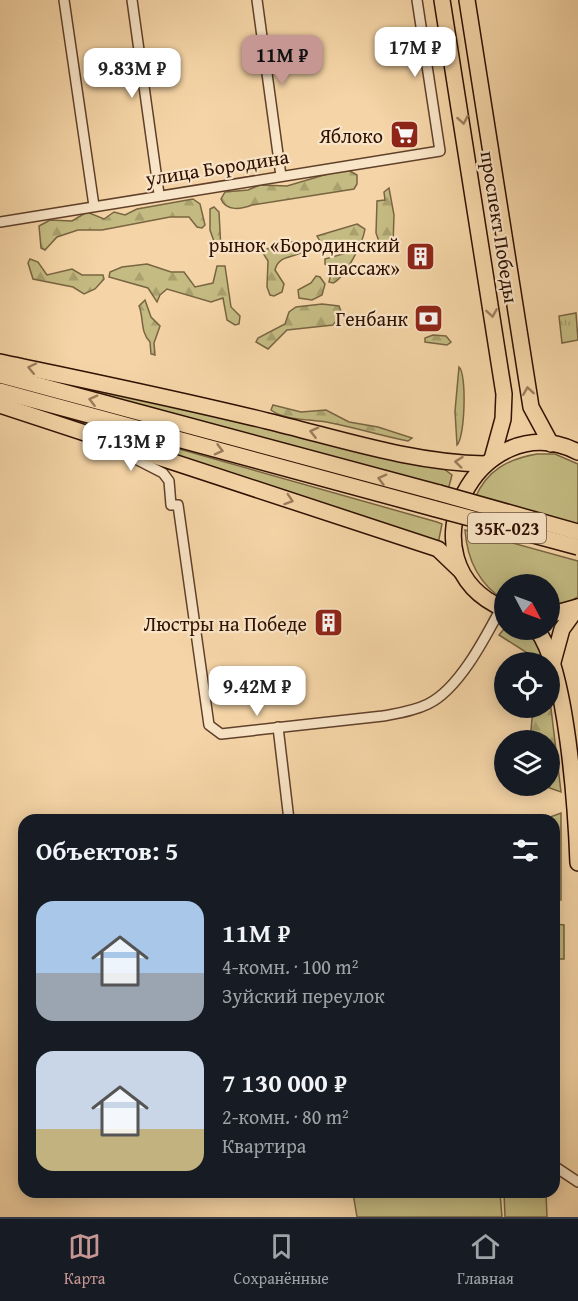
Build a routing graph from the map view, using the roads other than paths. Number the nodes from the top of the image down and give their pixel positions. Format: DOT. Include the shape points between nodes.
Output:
graph roads {
  1 [pos="63,0"];
  2 [pos="132,0"];
  3 [pos="257,0"];
  4 [pos="417,0"];
  5 [pos="442,0"];
  6 [pos="467,0"];
  7 [pos="281,176"];
  8 [pos="159,194"];
  9 [pos="94,206"];
  10 [pos="0,222"];
  11 [pos="0,362"];
  12 [pos="0,375"];
  13 [pos="0,392"];
  14 [pos="0,405"];
  15 [pos="93,438"];
  16 [pos="551,444"];
  17 [pos="578,452"];
  18 [pos="489,461"];
  19 [pos="437,501"];
  20 [pos="578,532"];
  21 [pos="578,547"];
  22 [pos="462,572"];
  23 [pos="494,604"];
  24 [pos="578,607"];
  25 [pos="560,612"];
  26 [pos="494,621"];
  27 [pos="556,652"];
  28 [pos="560,706"];
  29 [pos="278,727"];
  30 [pos="288,814"];
  31 [pos="578,863"];
  32 [pos="560,1170"];
  33 [pos="578,1182"];
  1 -- 9 [label="street"];
  2 -- 8 [label="street"];
  3 -- 7 [label="street"];
  4 -- 7 [label="street, улица Бородина" via="440,151"];
  5 -- 18 [label="main road, проспект Победы, one-way" via="504,394 500,439"];
  16 -- 6 [label="main road, проспект Победы, one-way" via="531,407"];
  7 -- 8 [label="street, улица Бородина"];
  8 -- 9 [label="street, улица Бородина"];
  9 -- 10 [label="street, улица Бородина"];
  18 -- 11 [label="main road, one-way" via="454,462 380,448"];
  19 -- 12 [label="main road, 35К-023, one-way"];
  13 -- 19 [label="main road, 35К-023, one-way"];
  14 -- 15 [label="main road"];
  15 -- 22 [label="main road, one-way" via="438,549"];
  15 -- 29 [label="street" via="163,473 169,481 171,505 178,505 209,725 221,734"];
  16 -- 17 [label="main road"];
  16 -- 18 [label="main road" via="510,449"];
  18 -- 22 [label="main road" via="468,484 458,507 452,543"];
  19 -- 20 [label="main road, 35К-023, bridge"];
  19 -- 21 [label="main road, 35К-023, bridge"];
  22 -- 23 [label="main road" via="479,594"];
  24 -- 25 [label="main road"];
  24 -- 27 [label="main road" via="562,629"];
  26 -- 29 [label="street" via="455,681 430,704 383,716"];
  28 -- 31 [label="main road" via="571,774"];
  29 -- 30 [label="street"];
  32 -- 33 [label="street"];
}
